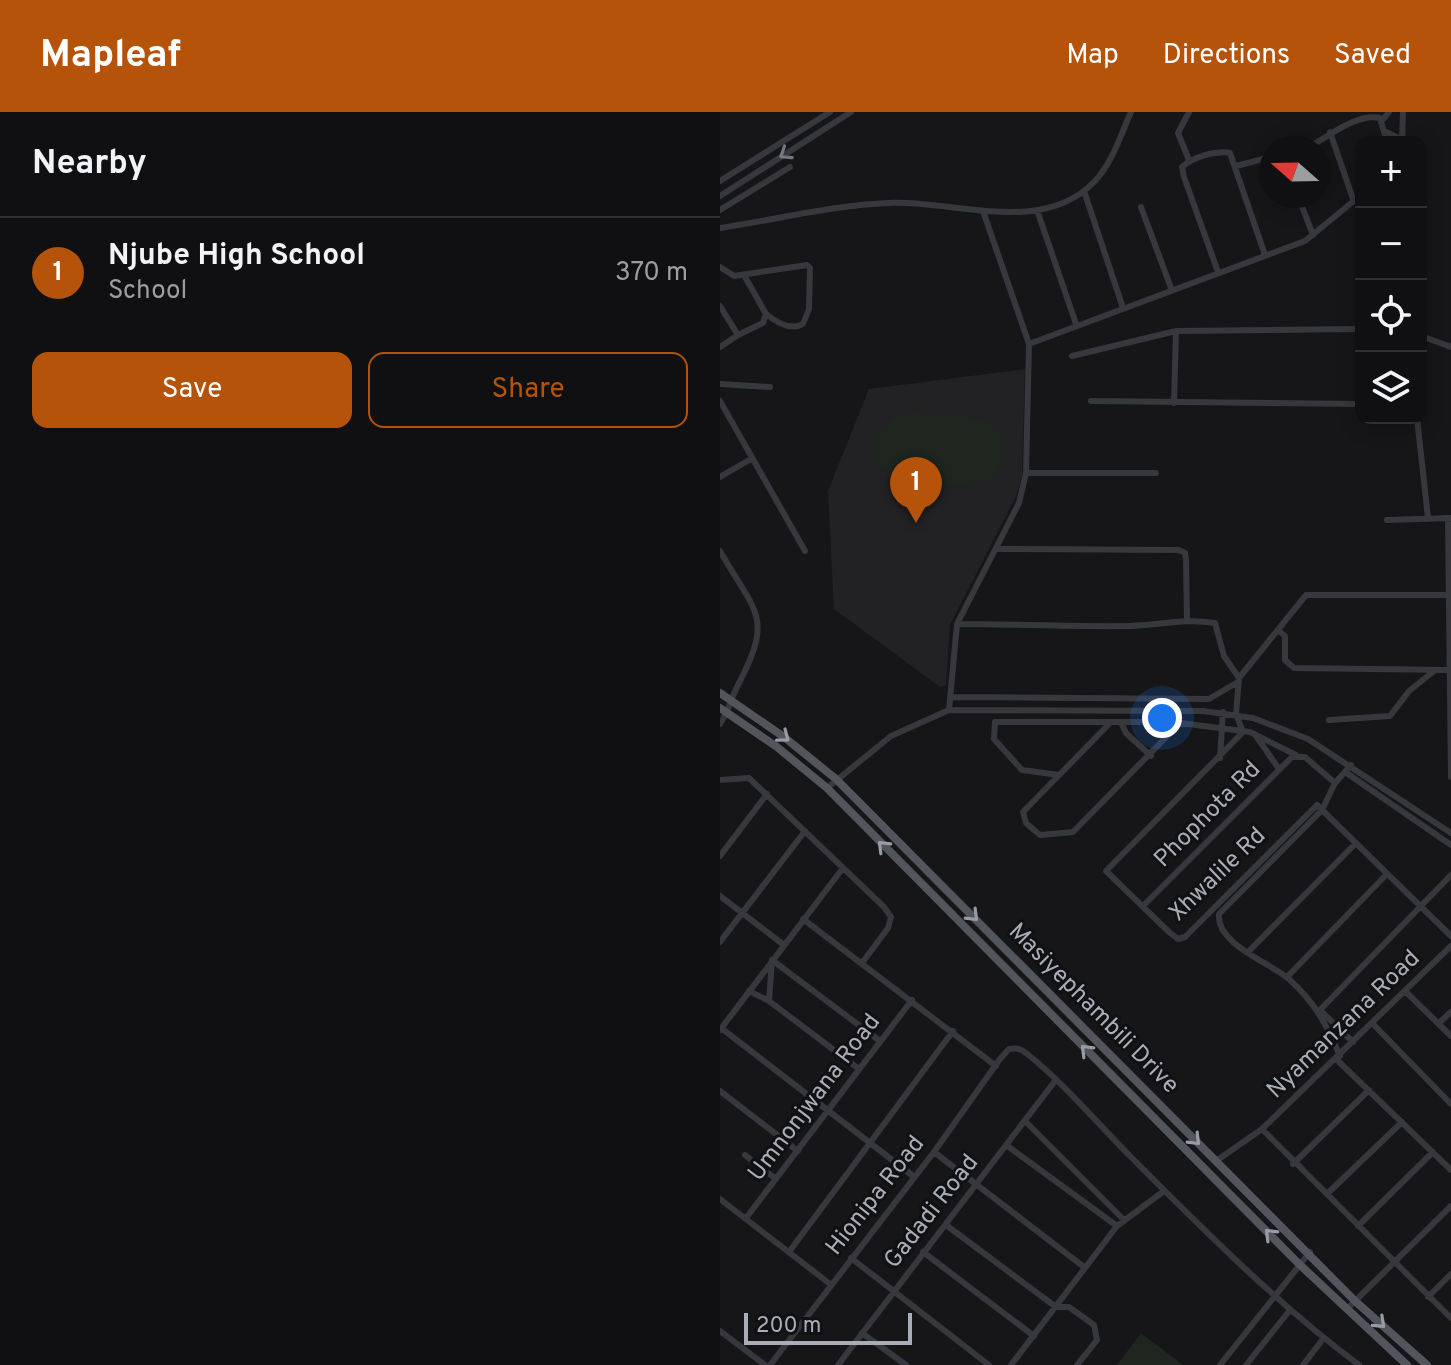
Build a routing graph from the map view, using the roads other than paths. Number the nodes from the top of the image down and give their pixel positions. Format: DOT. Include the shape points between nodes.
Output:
graph roads {
  1 [pos="830,112"];
  2 [pos="851,112"];
  3 [pos="1131,112"];
  4 [pos="1189,112"];
  5 [pos="1389,112"];
  6 [pos="1403,112"];
  7 [pos="1381,122"];
  8 [pos="1384,131"];
  9 [pos="1330,132"];
  10 [pos="1324,136"];
  11 [pos="1385,136"];
  12 [pos="1393,136"];
  13 [pos="1402,136"];
  14 [pos="1189,160"];
  15 [pos="1259,160"];
  16 [pos="1236,166"];
  17 [pos="790,167"];
  18 [pos="720,181"];
  19 [pos="1084,191"];
  20 [pos="720,196"];
  21 [pos="1353,199"];
  22 [pos="1141,207"];
  23 [pos="1303,208"];
  24 [pos="720,210"];
  25 [pos="1037,210"];
  26 [pos="983,211"];
  27 [pos="720,228"];
  28 [pos="1313,235"];
  29 [pos="1265,255"];
  30 [pos="720,267"];
  31 [pos="1218,272"];
  32 [pos="744,275"];
  33 [pos="1171,288"];
  34 [pos="720,306"];
  35 [pos="1123,308"];
  36 [pos="766,314"];
  37 [pos="1076,324"];
  38 [pos="1355,329"];
  39 [pos="1176,331"];
  40 [pos="738,335"];
  41 [pos="1427,338"];
  42 [pos="1029,344"];
  43 [pos="720,347"];
  44 [pos="1451,347"];
  45 [pos="1072,356"];
  46 [pos="720,384"];
  47 [pos="770,387"];
  48 [pos="720,401"];
  49 [pos="1091,401"];
  50 [pos="1174,403"];
  51 [pos="1355,404"];
  52 [pos="1418,424"];
  53 [pos="751,459"];
  54 [pos="1026,473"];
  55 [pos="1156,473"];
  56 [pos="720,477"];
  57 [pos="1428,518"];
  58 [pos="1449,518"];
  59 [pos="1387,520"];
  60 [pos="996,549"];
  61 [pos="720,551"];
  62 [pos="805,551"];
  63 [pos="1447,595"];
  64 [pos="1187,619"];
  65 [pos="957,624"];
  66 [pos="1278,630"];
  67 [pos="1450,635"];
  68 [pos="1437,670"];
  69 [pos="1448,670"];
  70 [pos="1238,680"];
  71 [pos="720,693"];
  72 [pos="950,697"];
  73 [pos="730,700"];
  74 [pos="1450,701"];
  75 [pos="724,710"];
  76 [pos="949,710"];
  77 [pos="1223,712"];
  78 [pos="1236,714"];
  79 [pos="1329,720"];
  80 [pos="1111,722"];
  81 [pos="1121,722"];
  82 [pos="1180,723"];
  83 [pos="720,724"];
  84 [pos="1221,728"];
  85 [pos="1243,732"];
  86 [pos="1254,734"];
  87 [pos="1299,755"];
  88 [pos="1151,756"];
  89 [pos="1220,758"];
  90 [pos="1351,765"];
  91 [pos="1279,769"];
  92 [pos="1345,772"];
  93 [pos="1059,775"];
  94 [pos="1451,777"];
  95 [pos="836,779"];
  96 [pos="720,780"];
  97 [pos="1335,783"];
  98 [pos="827,788"];
  99 [pos="767,794"];
  100 [pos="1322,810"];
  101 [pos="805,831"];
  102 [pos="1451,833"];
  103 [pos="1355,844"];
  104 [pos="1451,845"];
  105 [pos="720,856"];
  106 [pos="843,868"];
  107 [pos="1386,875"];
  108 [pos="1451,875"];
  109 [pos="720,896"];
  110 [pos="1143,906"];
  111 [pos="1421,906"];
  112 [pos="743,914"];
  113 [pos="803,919"];
  114 [pos="1451,936"];
  115 [pos="720,942"];
  116 [pos="784,945"];
  117 [pos="1451,946"];
  118 [pos="1249,951"];
  119 [pos="772,960"];
  120 [pos="862,963"];
  121 [pos="1287,977"];
  122 [pos="749,991"];
  123 [pos="1405,991"];
  124 [pos="912,1000"];
  125 [pos="769,1001"];
  126 [pos="1320,1010"];
  127 [pos="1451,1012"];
  128 [pos="1372,1023"];
  129 [pos="1439,1023"];
  130 [pos="721,1029"];
  131 [pos="953,1031"];
  132 [pos="1451,1036"];
  133 [pos="880,1041"];
  134 [pos="1353,1042"];
  135 [pos="1338,1057"];
  136 [pos="996,1066"];
  137 [pos="859,1069"];
  138 [pos="1055,1081"];
  139 [pos="1369,1090"];
  140 [pos="720,1091"];
  141 [pos="1451,1104"];
  142 [pos="829,1110"];
  143 [pos="1025,1121"];
  144 [pos="1402,1122"];
  145 [pos="1262,1129"];
  146 [pos="871,1143"];
  147 [pos="1006,1145"];
  148 [pos="798,1151"];
  149 [pos="934,1152"];
  150 [pos="1433,1152"];
  151 [pos="745,1155"];
  152 [pos="1216,1161"];
  153 [pos="1293,1164"];
  154 [pos="1451,1170"];
  155 [pos="913,1176"];
  156 [pos="776,1179"];
  157 [pos="976,1184"];
  158 [pos="1164,1191"];
  159 [pos="1327,1194"];
  160 [pos="720,1199"];
  161 [pos="1451,1206"];
  162 [pos="746,1218"];
  163 [pos="1124,1220"];
  164 [pos="946,1225"];
  165 [pos="1117,1226"];
  166 [pos="1358,1226"];
  167 [pos="789,1252"];
  168 [pos="923,1252"];
  169 [pos="1310,1252"];
  170 [pos="851,1258"];
  171 [pos="1394,1262"];
  172 [pos="1299,1264"];
  173 [pos="1084,1267"];
  174 [pos="1451,1274"];
  175 [pos="830,1284"];
  176 [pos="893,1292"];
  177 [pos="1274,1295"];
  178 [pos="1428,1297"];
  179 [pos="1355,1301"];
  180 [pos="1056,1307"];
  181 [pos="1347,1309"];
  182 [pos="1290,1310"];
  183 [pos="1451,1318"];
  184 [pos="720,1331"];
  185 [pos="862,1333"];
  186 [pos="1034,1336"];
  187 [pos="1323,1339"];
  188 [pos="842,1363"];
  189 [pos="767,1365"];
  190 [pos="906,1365"];
  191 [pos="989,1365"];
  192 [pos="1011,1365"];
  193 [pos="1077,1365"];
  194 [pos="1220,1365"];
  195 [pos="1246,1365"];
  196 [pos="1303,1365"];
  197 [pos="1359,1365"];
  198 [pos="1407,1365"];
  199 [pos="1427,1365"];
  1 -- 18 [label="street"];
  2 -- 20 [label="street, one-way"];
  3 -- 19 [label="street" via="1101,173"];
  4 -- 14 [label="street" via="1178,133"];
  5 -- 7 [label="street"];
  6 -- 13 [label="street"];
  7 -- 8 [label="street"];
  7 -- 9 [label="street" via="1372,116"];
  8 -- 11 [label="street"];
  8 -- 12 [label="street"];
  9 -- 10 [label="street"];
  9 -- 21 [label="street"];
  14 -- 16 [label="street" via="1224,151"];
  14 -- 31 [label="street" via="1182,167 1184,177"];
  15 -- 16 [label="street"];
  16 -- 29 [label="street"];
  17 -- 24 [label="street"];
  19 -- 25 [label="street"];
  19 -- 35 [label="street"];
  21 -- 28 [label="street"];
  22 -- 33 [label="street"];
  23 -- 28 [label="street"];
  25 -- 26 [label="street"];
  25 -- 37 [label="street"];
  26 -- 27 [label="street" via="888,203"];
  26 -- 42 [label="street"];
  28 -- 29 [label="street"];
  29 -- 31 [label="street"];
  30 -- 32 [label="street" via="731,276"];
  31 -- 33 [label="street"];
  32 -- 36 [label="street"];
  32 -- 36 [label="street" via="810,268 809,309 803,324 777,322"];
  33 -- 35 [label="street"];
  34 -- 40 [label="street"];
  35 -- 37 [label="street"];
  36 -- 40 [label="street" via="763,323"];
  37 -- 42 [label="street"];
  38 -- 39 [label="street"];
  39 -- 45 [label="street"];
  39 -- 50 [label="street"];
  40 -- 43 [label="street"];
  41 -- 44 [label="street"];
  42 -- 54 [label="street"];
  46 -- 47 [label="street"];
  48 -- 53 [label="street"];
  49 -- 50 [label="street"];
  50 -- 51 [label="street"];
  52 -- 57 [label="street"];
  53 -- 56 [label="street"];
  53 -- 62 [label="street"];
  54 -- 55 [label="street"];
  54 -- 60 [label="street" via="1019,503"];
  57 -- 58 [label="street"];
  57 -- 59 [label="street"];
  58 -- 63 [label="street"];
  60 -- 64 [label="street" via="1179,550 1186,560"];
  60 -- 65 [label="street"];
  61 -- 73 [label="street" via="760,626 755,652"];
  63 -- 66 [label="street" via="1306,595"];
  63 -- 67 [label="street"];
  64 -- 65 [label="street" via="1130,626"];
  64 -- 70 [label="street" via="1215,623 1224,656"];
  65 -- 72 [label="street"];
  66 -- 68 [label="street" via="1285,636 1285,660 1294,668"];
  66 -- 70 [label="street"];
  67 -- 69 [label="street"];
  68 -- 69 [label="street"];
  68 -- 79 [label="street" via="1409,691 1390,716"];
  69 -- 74 [label="street"];
  70 -- 72 [label="street" via="1209,699"];
  70 -- 78 [label="street"];
  71 -- 73 [label="main road, Masiyephambili Drive"];
  72 -- 76 [label="street"];
  73 -- 75 [label="street"];
  73 -- 95 [label="main road, Masiyephambili Drive, one-way"];
  74 -- 94 [label="street"];
  75 -- 83 [label="street"];
  75 -- 98 [label="main road, Masiyephambili Drive"];
  76 -- 77 [label="street"];
  76 -- 95 [label="street" via="891,736"];
  77 -- 78 [label="street"];
  77 -- 84 [label="street"];
  78 -- 85 [label="street"];
  78 -- 90 [label="street" via="1290,730"];
  80 -- 81 [label="street"];
  80 -- 93 [label="street"];
  80 -- 93 [label="street" via="995,722 994,739 1022,770"];
  81 -- 82 [label="street"];
  81 -- 88 [label="street"];
  82 -- 84 [label="street"];
  82 -- 88 [label="street"];
  84 -- 85 [label="street"];
  84 -- 89 [label="street"];
  85 -- 86 [label="street"];
  85 -- 89 [label="street, Xhwalile Rd"];
  86 -- 87 [label="street"];
  86 -- 91 [label="street"];
  87 -- 91 [label="street, Phophota Rd"];
  87 -- 97 [label="street"];
  88 -- 93 [label="street" via="1071,834 1040,835 1026,823 1023,812"];
  89 -- 110 [label="street, Xhwalile Rd" via="1106,871"];
  90 -- 92 [label="street"];
  90 -- 102 [label="street"];
  91 -- 110 [label="street, Phophota Rd"];
  92 -- 97 [label="street"];
  92 -- 104 [label="street"];
  95 -- 98 [label="street"];
  95 -- 152 [label="main road, Masiyephambili Drive, one-way"];
  96 -- 99 [label="street" via="749,778"];
  97 -- 100 [label="street"];
  172 -- 98 [label="main road, Masiyephambili Drive, one-way"];
  99 -- 101 [label="street"];
  99 -- 105 [label="street"];
  100 -- 103 [label="street"];
  100 -- 110 [label="street, Xhwalile Rd" via="1315,805 1182,939"];
  100 -- 118 [label="street" via="1219,914 1221,929"];
  101 -- 106 [label="street"];
  101 -- 112 [label="street"];
  103 -- 107 [label="street"];
  103 -- 118 [label="street"];
  106 -- 113 [label="street"];
  106 -- 120 [label="street" via="891,917"];
  107 -- 111 [label="street"];
  107 -- 121 [label="street"];
  108 -- 111 [label="street"];
  109 -- 112 [label="street"];
  111 -- 114 [label="street"];
  111 -- 126 [label="street"];
  112 -- 115 [label="street"];
  112 -- 116 [label="street"];
  113 -- 116 [label="street"];
  113 -- 120 [label="street"];
  116 -- 119 [label="street"];
  117 -- 123 [label="street, Nyamanzana Road"];
  118 -- 121 [label="street"];
  119 -- 122 [label="street"];
  119 -- 125 [label="street"];
  119 -- 133 [label="street"];
  120 -- 124 [label="street"];
  121 -- 126 [label="street"];
  122 -- 125 [label="street"];
  122 -- 130 [label="street"];
  123 -- 128 [label="street, Nyamanzana Road"];
  123 -- 129 [label="street"];
  124 -- 131 [label="street"];
  124 -- 133 [label="street, Umnonjwana Road"];
  125 -- 137 [label="street"];
  126 -- 134 [label="street"];
  126 -- 135 [label="street"];
  127 -- 129 [label="street"];
  128 -- 134 [label="street, Nyamanzana Road"];
  128 -- 141 [label="street"];
  129 -- 132 [label="street"];
  130 -- 142 [label="street"];
  131 -- 136 [label="street"];
  131 -- 146 [label="street"];
  133 -- 137 [label="street, Umnonjwana Road"];
  134 -- 135 [label="street, Nyamanzana Road"];
  135 -- 139 [label="street"];
  135 -- 145 [label="street, Nyamanzana Road"];
  136 -- 138 [label="street, Hionipa Road" via="1009,1049 1024,1051"];
  136 -- 149 [label="street, Hionipa Road"];
  137 -- 142 [label="street, Umnonjwana Road"];
  138 -- 143 [label="street, Gadadi Road"];
  138 -- 158 [label="street"];
  139 -- 144 [label="street"];
  139 -- 153 [label="street"];
  140 -- 148 [label="street"];
  142 -- 146 [label="street"];
  142 -- 148 [label="street, Umnonjwana Road"];
  143 -- 147 [label="street, Gadadi Road"];
  143 -- 163 [label="street"];
  144 -- 150 [label="street"];
  144 -- 159 [label="street"];
  145 -- 152 [label="street, Nyamanzana Road"];
  145 -- 153 [label="street"];
  146 -- 155 [label="street"];
  146 -- 167 [label="street"];
  147 -- 157 [label="street, Gadadi Road"];
  147 -- 165 [label="street"];
  148 -- 156 [label="street, Umnonjwana Road"];
  149 -- 155 [label="street, Hionipa Road"];
  149 -- 157 [label="street"];
  150 -- 154 [label="street"];
  150 -- 166 [label="street"];
  151 -- 156 [label="street"];
  152 -- 169 [label="main road, Masiyephambili Drive"];
  153 -- 159 [label="street"];
  155 -- 170 [label="street, Hionipa Road"];
  156 -- 162 [label="street, Umnonjwana Road"];
  157 -- 164 [label="street, Gadadi Road"];
  157 -- 173 [label="street"];
  158 -- 163 [label="street"];
  158 -- 177 [label="street"];
  159 -- 166 [label="street"];
  160 -- 162 [label="street"];
  161 -- 171 [label="street"];
  162 -- 167 [label="street"];
  163 -- 165 [label="street"];
  164 -- 168 [label="street, Gadadi Road"];
  164 -- 180 [label="street"];
  165 -- 173 [label="street"];
  166 -- 171 [label="street"];
  167 -- 175 [label="street"];
  168 -- 176 [label="street, Gadadi Road"];
  168 -- 186 [label="street"];
  169 -- 172 [label="street"];
  169 -- 179 [label="main road, Masiyephambili Drive"];
  170 -- 175 [label="street, Hionipa Road"];
  170 -- 176 [label="street"];
  171 -- 178 [label="street"];
  171 -- 179 [label="street"];
  172 -- 177 [label="street"];
  172 -- 181 [label="main road, Masiyephambili Drive"];
  173 -- 180 [label="street"];
  174 -- 178 [label="street"];
  175 -- 189 [label="street, Hionipa Road"];
  176 -- 185 [label="street, Gadadi Road"];
  176 -- 191 [label="street"];
  177 -- 182 [label="street"];
  177 -- 194 [label="street"];
  178 -- 183 [label="street"];
  179 -- 181 [label="street"];
  179 -- 199 [label="main road, Masiyephambili Drive, one-way"];
  180 -- 186 [label="street"];
  180 -- 193 [label="street" via="1069,1307 1098,1331"];
  181 -- 198 [label="main road, Masiyephambili Drive"];
  182 -- 187 [label="street"];
  182 -- 195 [label="street"];
  184 -- 189 [label="street"];
  185 -- 188 [label="street, Gadadi Road"];
  185 -- 190 [label="street"];
  186 -- 192 [label="street"];
  187 -- 196 [label="street"];
  187 -- 197 [label="street"];
}
